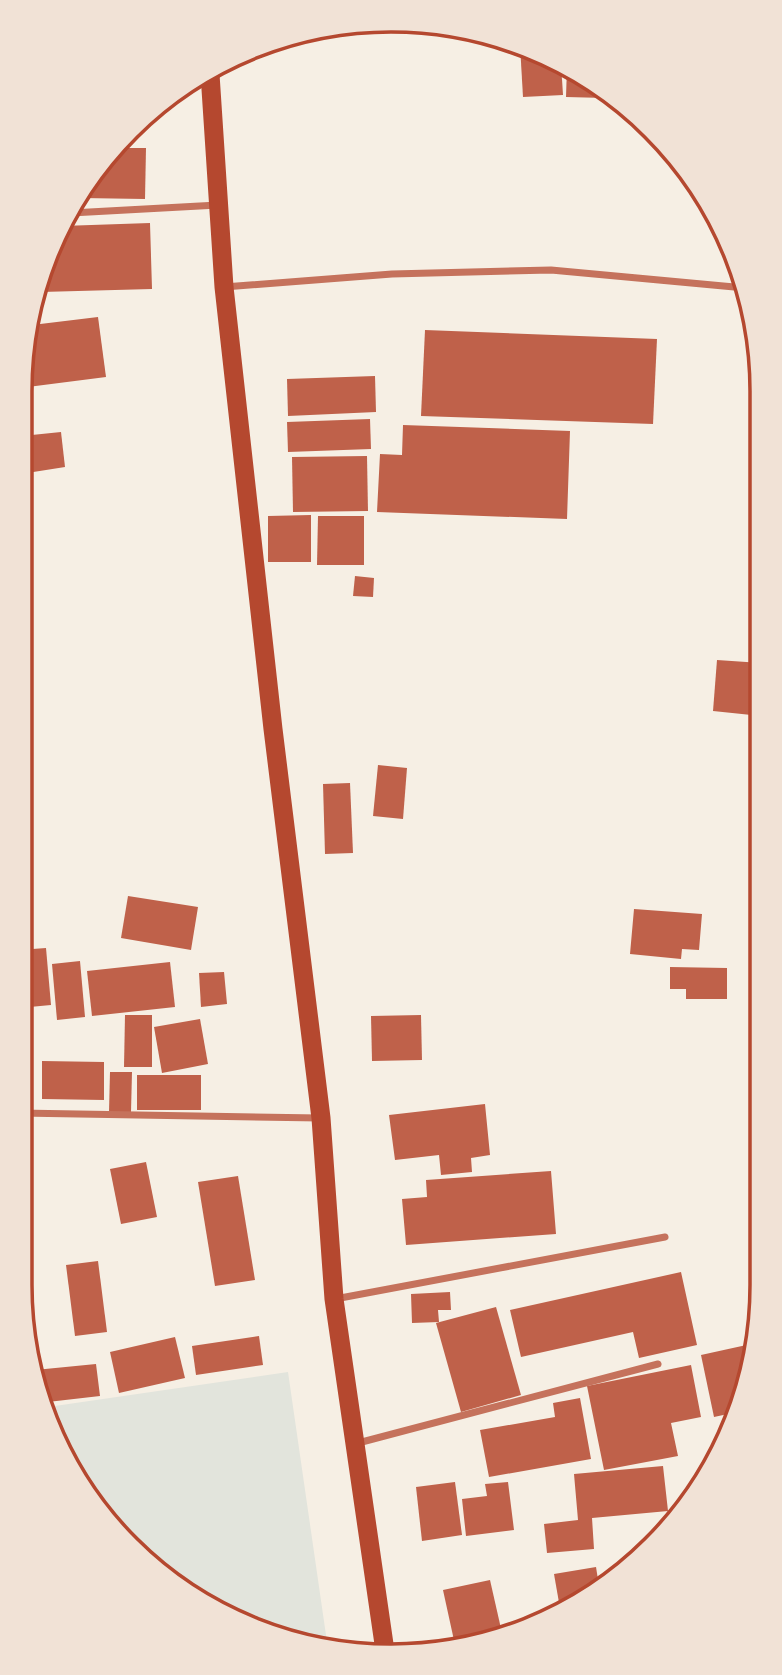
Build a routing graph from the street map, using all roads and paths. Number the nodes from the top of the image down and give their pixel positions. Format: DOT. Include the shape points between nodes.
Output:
graph roads {
  1 [pos="210,80"];
  2 [pos="219,205"];
  3 [pos="79,213"];
  4 [pos="224,287"];
  5 [pos="735,287"];
  6 [pos="32,1113"];
  7 [pos="321,1118"];
  8 [pos="665,1237"];
  9 [pos="334,1299"];
  10 [pos="658,1364"];
  11 [pos="357,1443"];
  12 [pos="384,1644"];
  1 -- 2 [label="highway"];
  2 -- 3 [label="street"];
  2 -- 4 [label="highway"];
  4 -- 5 [label="street" via="392,274 551,270"];
  4 -- 7 [label="highway"];
  6 -- 7 [label="street"];
  7 -- 9 [label="highway"];
  8 -- 9 [label="street"];
  9 -- 11 [label="highway"];
  10 -- 11 [label="street"];
  11 -- 12 [label="highway"];
}
